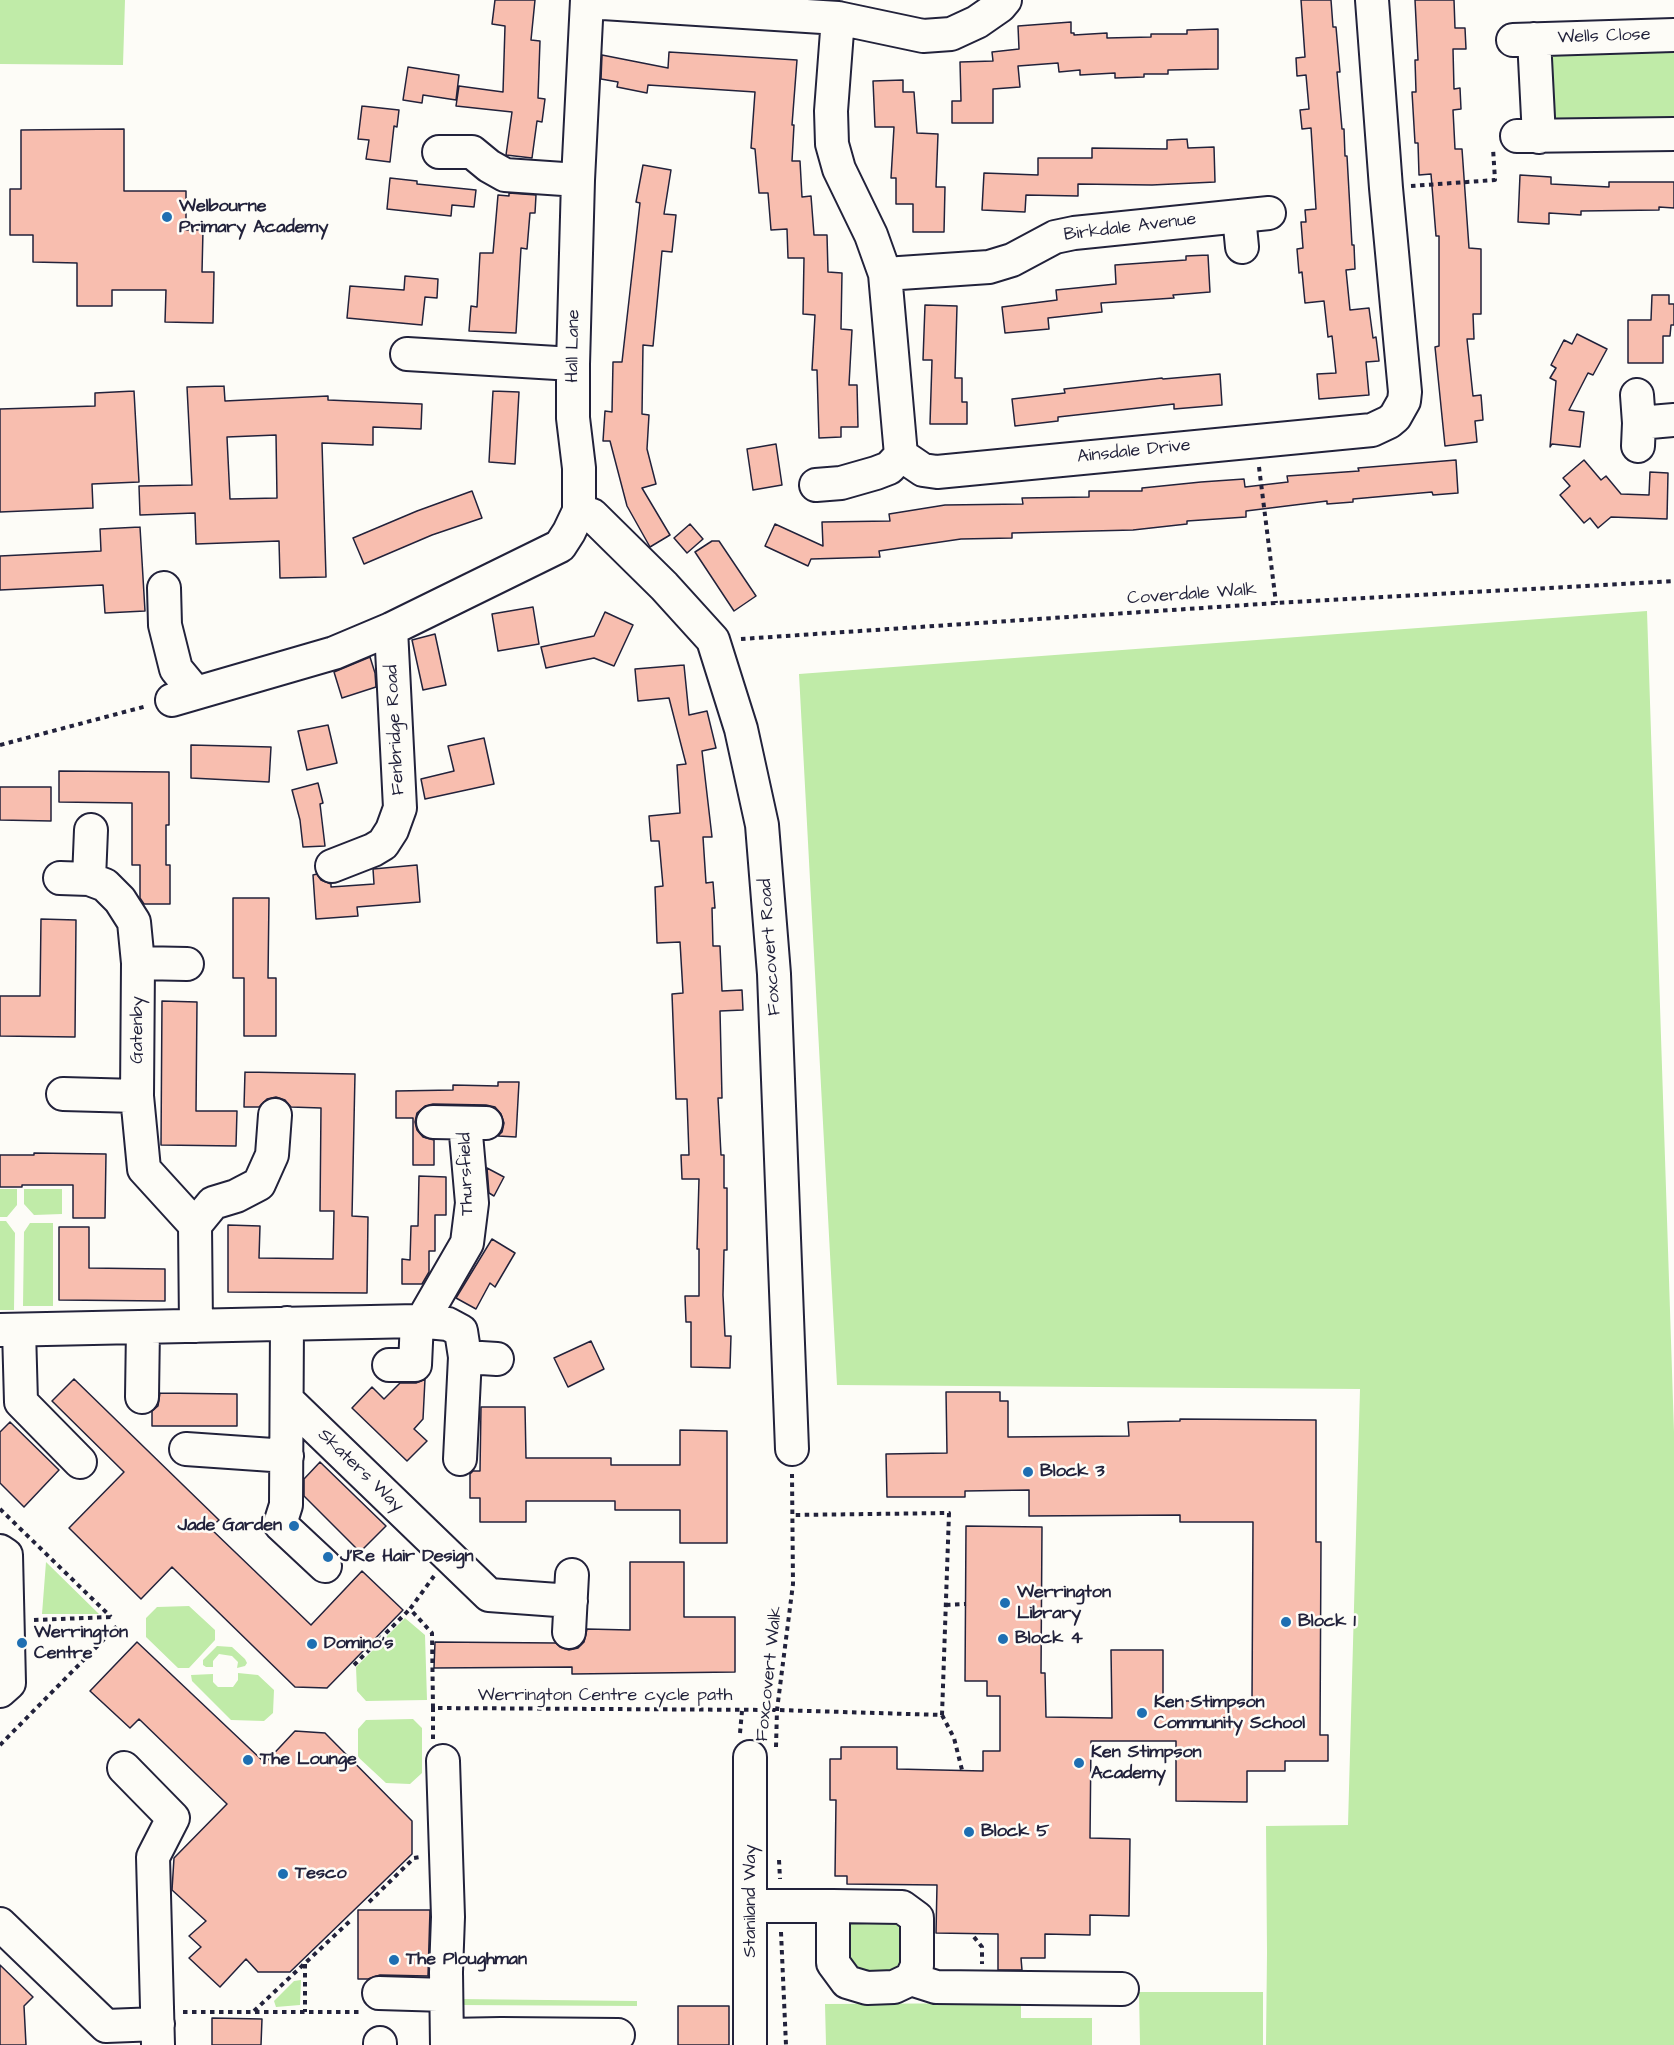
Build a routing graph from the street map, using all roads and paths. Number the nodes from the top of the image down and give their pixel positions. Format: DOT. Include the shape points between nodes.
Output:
graph roads {
  1 [pos="1005,0"];
  2 [pos="1372,0"];
  3 [pos="587,1"];
  4 [pos="838,18"];
  5 [pos="1674,35"];
  6 [pos="1674,134"];
  7 [pos="1528,136"];
  8 [pos="439,152"];
  9 [pos="578,180"];
  10 [pos="1386,188"];
  11 [pos="1242,247"];
  12 [pos="885,274"];
  13 [pos="407,354"];
  14 [pos="573,364"];
  15 [pos="1674,420"];
  16 [pos="1638,422"];
  17 [pos="1256,440"];
  18 [pos="901,455"];
  19 [pos="811,486"];
  20 [pos="579,511"];
  21 [pos="1674,581"];
  22 [pos="164,588"];
  23 [pos="1276,603"];
  24 [pos="391,629"];
  25 [pos="713,640"];
  26 [pos="183,696"];
  27 [pos="0,745"];
  28 [pos="91,830"];
  29 [pos="332,866"];
  30 [pos="138,963"];
  31 [pos="186,964"];
  32 [pos="63,1094"];
  33 [pos="137,1096"];
  34 [pos="274,1115"];
  35 [pos="433,1122"];
  36 [pos="195,1225"];
  37 [pos="419,1321"];
  38 [pos="287,1323"];
  39 [pos="196,1326"];
  40 [pos="143,1328"];
  41 [pos="10,1330"];
  42 [pos="463,1344"];
  43 [pos="497,1359"];
  44 [pos="389,1365"];
  45 [pos="142,1397"];
  46 [pos="287,1400"];
  47 [pos="186,1449"];
  48 [pos="792,1449"];
  49 [pos="286,1456"];
  50 [pos="460,1459"];
  51 [pos="80,1462"];
  52 [pos="0,1509"];
  53 [pos="793,1515"];
  54 [pos="0,1551"];
  55 [pos="449,1556"];
  56 [pos="325,1566"];
  57 [pos="966,1604"];
  58 [pos="946,1605"];
  59 [pos="410,1609"];
  60 [pos="32,1620"];
  61 [pos="119,1624"];
  62 [pos="569,1632"];
  63 [pos="354,1665"];
  64 [pos="0,1691"];
  65 [pos="777,1710"];
  66 [pos="942,1715"];
  67 [pos="0,1744"];
  68 [pos="763,1755"];
  69 [pos="443,1761"];
  70 [pos="124,1768"];
  71 [pos="962,1770"];
  72 [pos="778,1851"];
  73 [pos="424,1857"];
  74 [pos="369,1902"];
  75 [pos="766,1906"];
  76 [pos="833,1906"];
  77 [pos="350,1921"];
  78 [pos="0,1924"];
  79 [pos="305,1964"];
  80 [pos="910,1979"];
  81 [pos="1122,1989"];
  82 [pos="371,2003"];
  83 [pos="254,2011"];
  84 [pos="305,2012"];
  85 [pos="447,2023"];
  86 [pos="158,2027"];
  87 [pos="618,2035"];
  88 [pos="501,2039"];
  89 [pos="750,2045"];
  90 [pos="786,2045"];
  1 -- 4 [label="street" via="977,22 951,34 923,36"];
  2 -- 10 [label="street, Ainsdale Drive"];
  3 -- 4 [label="street"];
  3 -- 9 [label="street, Hall Lane"];
  4 -- 12 [label="street" via="832,144"];
  5 -- 7 [label="street, Wells Close" via="1524,40"];
  6 -- 7 [label="street"];
  7 -- 10 [label="path" via="1508,146 1493,147 1495,180"];
  8 -- 9 [label="street" via="472,152 505,175"];
  9 -- 14 [label="street, Hall Lane"];
  10 -- 17 [label="street, Ainsdale Drive" via="1405,392 1401,410 1389,422 1372,430"];
  11 -- 12 [label="street, Birkdale Avenue" via="1254,215 1074,233 1055,237 1012,260 989,267"];
  12 -- 18 [label="street"];
  13 -- 14 [label="street"];
  14 -- 20 [label="street, Hall Lane"];
  15 -- 16 [label="street"];
  17 -- 18 [label="street, Ainsdale Drive" via="937,472 923,470"];
  17 -- 23 [label="path"];
  18 -- 19 [label="street" via="889,468 876,473 842,483"];
  20 -- 24 [label="street" via="560,546"];
  20 -- 25 [label="street, Foxcovert Road" via="592,514"];
  21 -- 23 [label="path, Coverdale Walk"];
  22 -- 26 [label="street" via="165,625"];
  23 -- 25 [label="path, Coverdale Walk"];
  24 -- 26 [label="street" via="334,653"];
  24 -- 29 [label="street, Fenbridge Road" via="400,808 383,844"];
  25 -- 48 [label="street, Foxcovert Road" via="741,729 762,825 774,974"];
  26 -- 27 [label="path"];
  28 -- 30 [label="street, Gatenby" via="75,878 105,885 120,900 134,922"];
  30 -- 31 [label="street"];
  30 -- 33 [label="street, Gatenby"];
  32 -- 33 [label="street"];
  33 -- 36 [label="street, Gatenby" via="144,1169"];
  34 -- 36 [label="street" via="272,1155 259,1184 213,1203"];
  35 -- 37 [label="street, Thursfield" via="476,1123 472,1203 467,1243"];
  36 -- 39 [label="street"];
  37 -- 38 [label="street"];
  37 -- 42 [label="street" via="448,1324"];
  37 -- 44 [label="street" via="415,1365"];
  38 -- 39 [label="street"];
  38 -- 46 [label="street"];
  39 -- 40 [label="street"];
  40 -- 41 [label="street"];
  40 -- 45 [label="street"];
  41 -- 51 [label="street" via="21,1402"];
  42 -- 43 [label="street"];
  42 -- 50 [label="street"];
  46 -- 49 [label="street"];
  46 -- 55 [label="street, Skaters Way"];
  47 -- 49 [label="street"];
  48 -- 53 [label="path, Foxcovert Walk"];
  49 -- 56 [label="street" via="286,1505 280,1524"];
  52 -- 60 [label="path" via="111,1617"];
  53 -- 58 [label="path" via="949,1513"];
  53 -- 65 [label="path, Foxcovert Walk" via="793,1584"];
  54 -- 64 [label="street" via="6,1555 9,1683"];
  55 -- 59 [label="path"];
  55 -- 62 [label="street, Skaters Way" via="489,1595 571,1588"];
  57 -- 58 [label="path"];
  58 -- 66 [label="path"];
  59 -- 63 [label="path"];
  59 -- 65 [label="path, Werrington Centre cycle path" via="432,1633 432,1708"];
  61 -- 67 [label="path"];
  65 -- 66 [label="path, Werrington Centre cycle path"];
  65 -- 68 [label="path, Foxcovert Walk"];
  66 -- 71 [label="path" via="954,1738"];
  68 -- 75 [label="street, Staniland Way"];
  69 -- 85 [label="street"];
  70 -- 86 [label="street" via="172,1818 153,1857"];
  72 -- 75 [label="path"];
  73 -- 74 [label="path" via="414,1858"];
  75 -- 76 [label="street"];
  75 -- 89 [label="street, Staniland Way"];
  75 -- 90 [label="path"];
  76 -- 80 [label="street" via="833,1963 847,1982 876,1988 894,1987"];
  76 -- 80 [label="street" via="902,1907 917,1918 918,1966"];
  77 -- 79 [label="path"];
  78 -- 86 [label="street" via="106,2026"];
  79 -- 83 [label="path"];
  79 -- 84 [label="path"];
  80 -- 81 [label="street" via="936,1988"];
  82 -- 84 [label="path"];
  82 -- 85 [label="street"];
  83 -- 84 [label="path"];
  83 -- 86 [label="path"];
  85 -- 88 [label="street"];
  87 -- 88 [label="street"];
}
